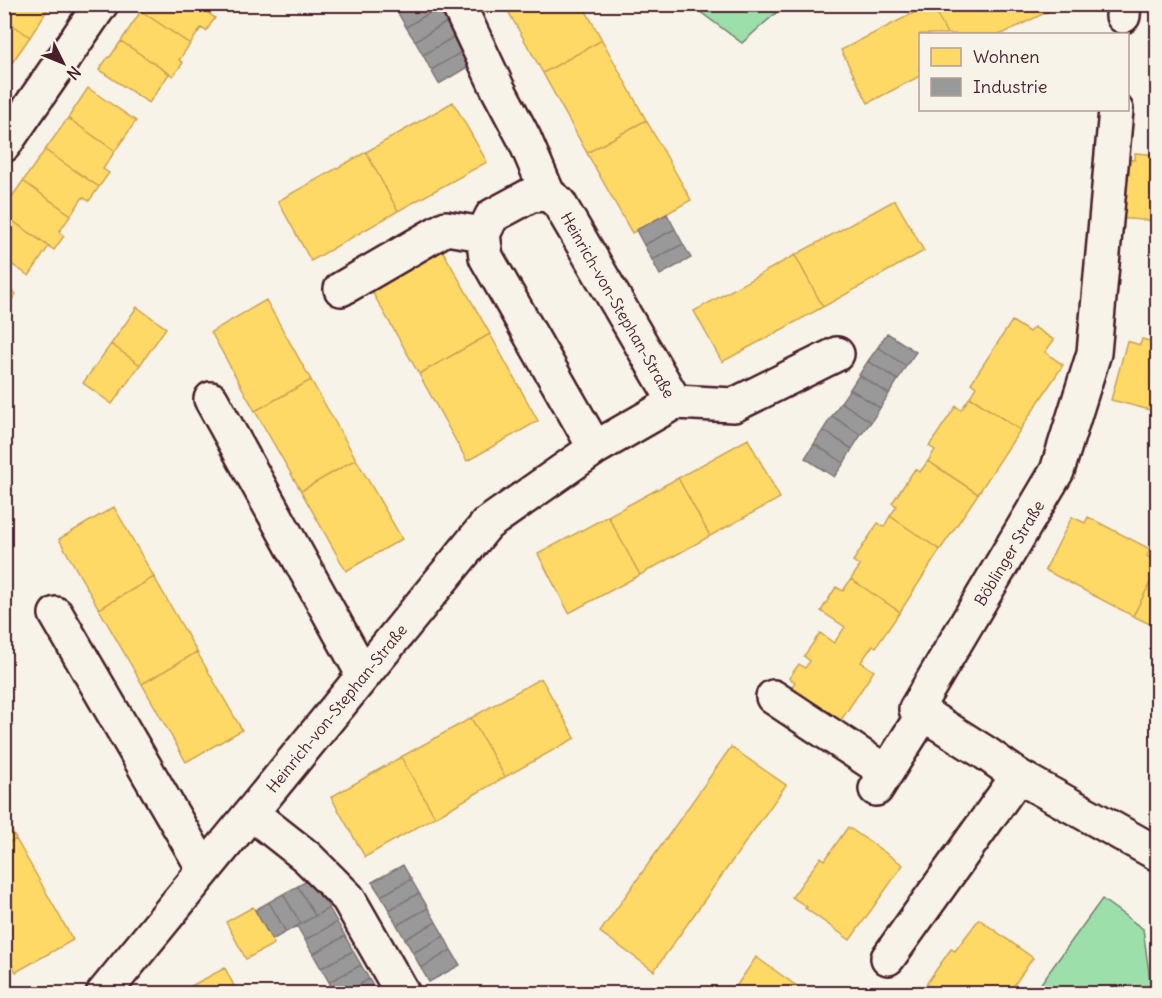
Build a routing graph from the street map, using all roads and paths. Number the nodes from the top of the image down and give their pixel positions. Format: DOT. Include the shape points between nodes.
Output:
graph roads {
  1 [pos="101,4"];
  2 [pos="458,4"];
  3 [pos="1116,111"];
  4 [pos="4,145"];
  5 [pos="548,194"];
  6 [pos="483,234"];
  7 [pos="341,289"];
  8 [pos="837,354"];
  9 [pos="211,399"];
  10 [pos="675,402"];
  11 [pos="595,448"];
  12 [pos="56,614"];
  13 [pos="363,674"];
  14 [pos="773,697"];
  15 [pos="924,713"];
  16 [pos="1018,776"];
  17 [pos="251,813"];
  18 [pos="1158,854"];
  19 [pos="204,869"];
  20 [pos="888,958"];
  21 [pos="103,993"];
  22 [pos="403,993"];
  1 -- 4 [label="street"];
  2 -- 5 [label="street, Heinrich-von-Stephan-Straße"];
  3 -- 15 [label="street, Böblinger Straße" via="1094,353 1057,471 916,709"];
  5 -- 6 [label="street" via="531,195 492,216"];
  5 -- 10 [label="street, Heinrich-von-Stephan-Straße" via="559,203"];
  6 -- 7 [label="street" via="446,228"];
  6 -- 11 [label="street" via="486,257"];
  8 -- 10 [label="street" via="734,405"];
  9 -- 13 [label="street"];
  10 -- 11 [label="street, Heinrich-von-Stephan-Straße"];
  11 -- 13 [label="street, Heinrich-von-Stephan-Straße" via="487,524"];
  12 -- 19 [label="street"];
  13 -- 17 [label="street, Heinrich-von-Stephan-Straße"];
  14 -- 15 [label="street" via="881,780"];
  15 -- 16 [label="street"];
  16 -- 18 [label="street"];
  16 -- 20 [label="street"];
  17 -- 19 [label="street, Heinrich-von-Stephan-Straße"];
  17 -- 22 [label="street" via="307,857 348,898"];
  19 -- 21 [label="street, Heinrich-von-Stephan-Straße"];
}
